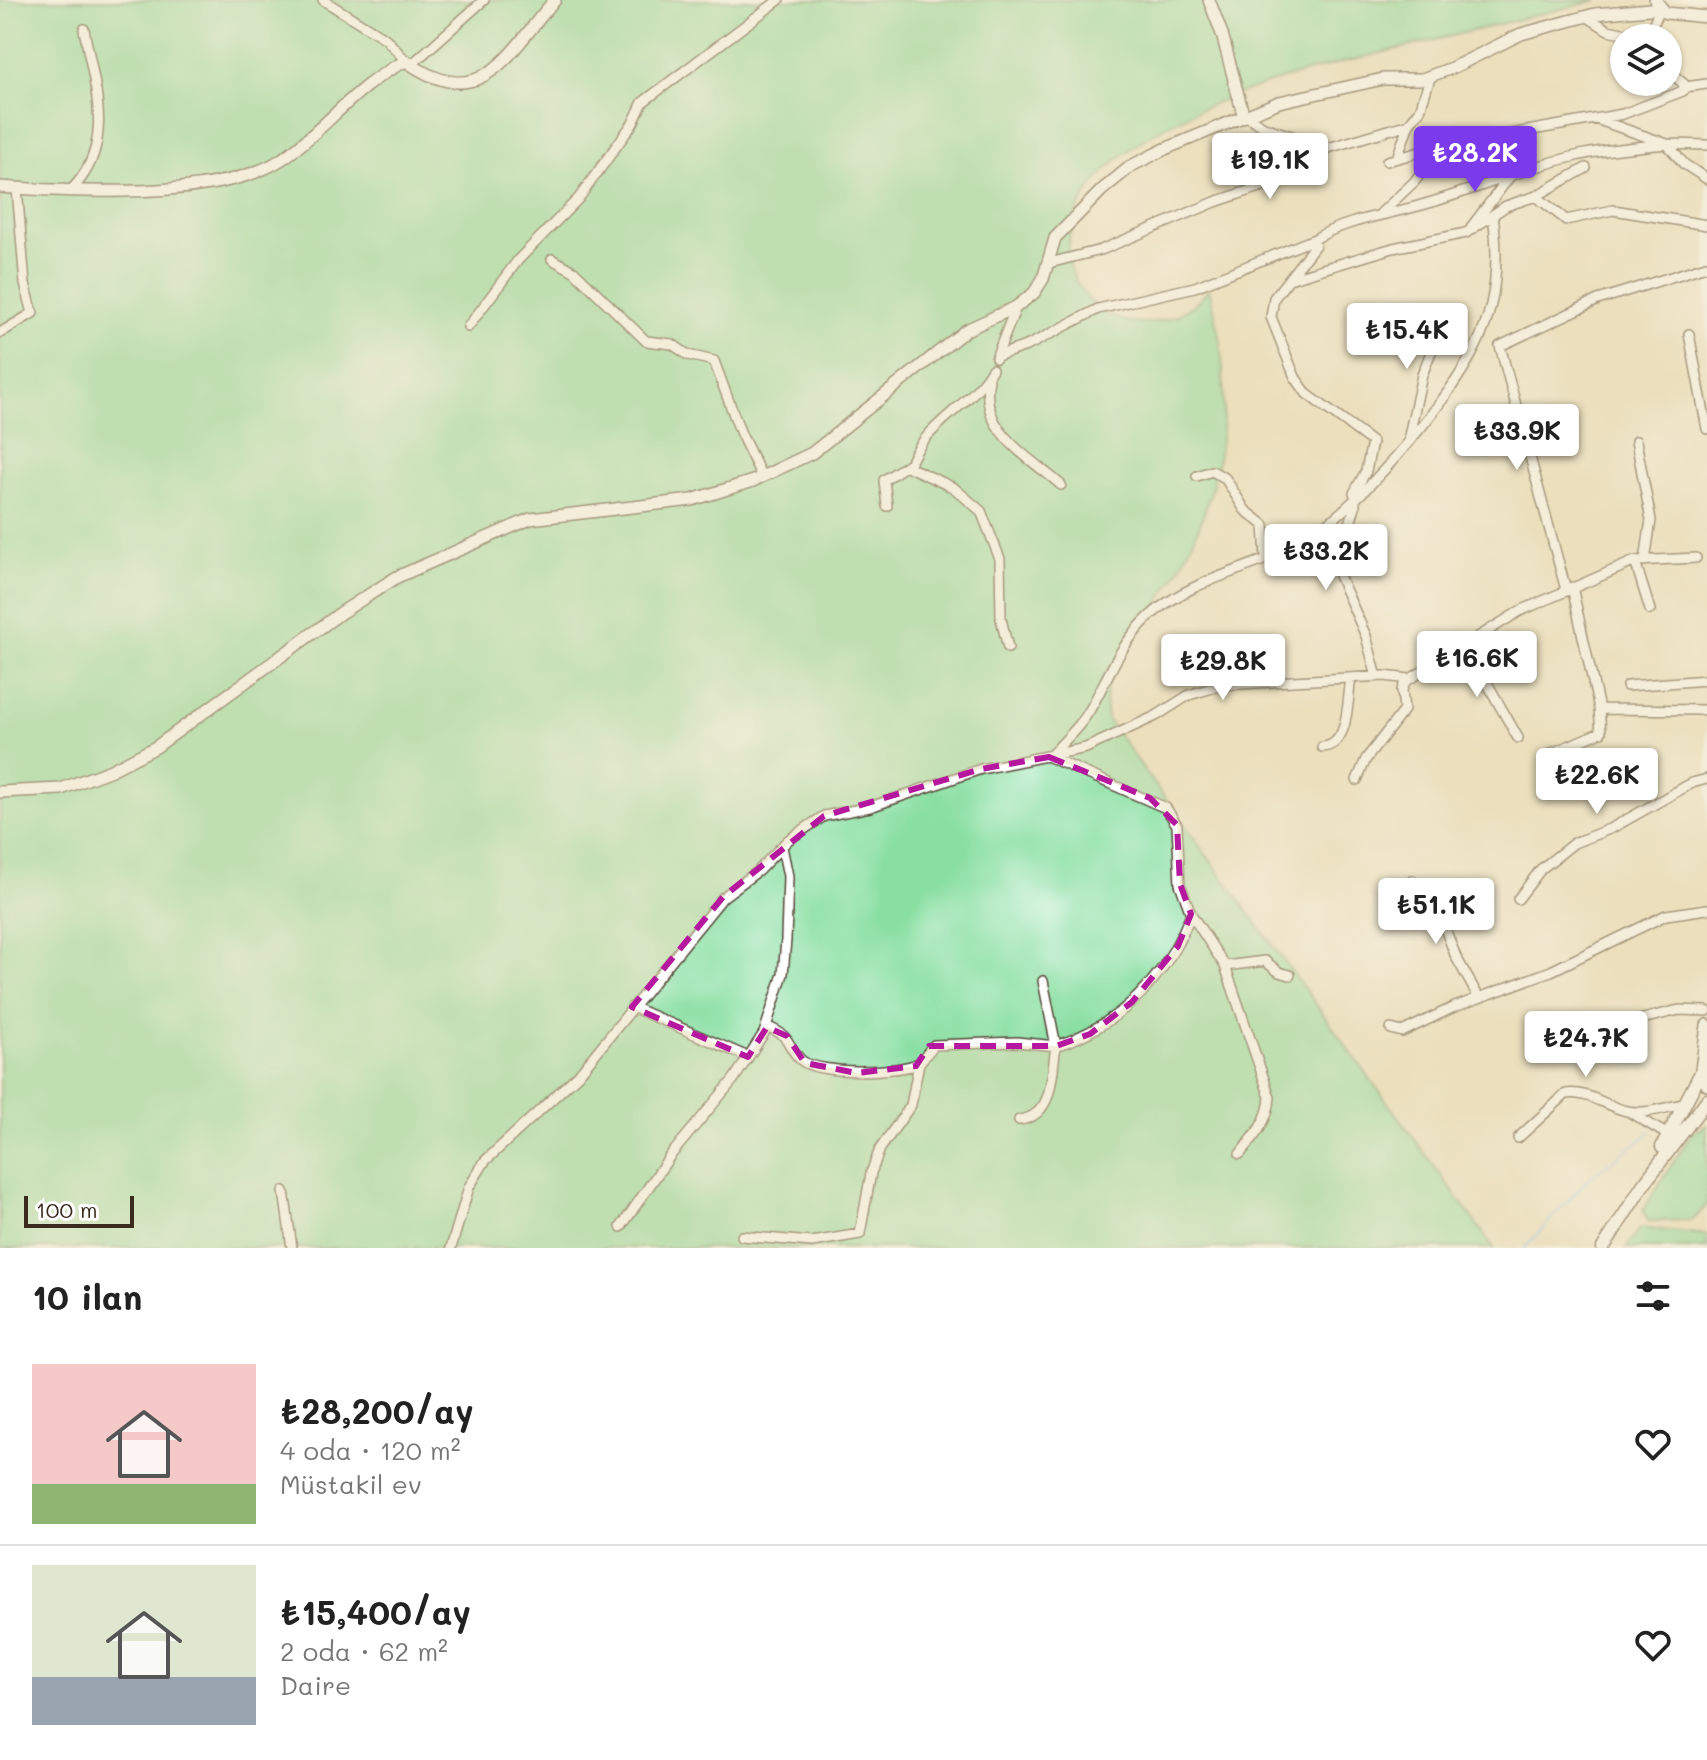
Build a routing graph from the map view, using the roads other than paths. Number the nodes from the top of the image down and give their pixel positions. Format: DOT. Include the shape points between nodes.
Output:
graph roads {
  1 [pos="323,0"];
  2 [pos="484,0"];
  3 [pos="555,0"];
  4 [pos="779,0"];
  5 [pos="1209,0"];
  6 [pos="1658,6"];
  7 [pos="1586,16"];
  8 [pos="1707,17"];
  9 [pos="84,29"];
  10 [pos="1610,30"];
  11 [pos="408,63"];
  12 [pos="1431,75"];
  13 [pos="1682,84"];
  14 [pos="1707,84"];
  15 [pos="1685,87"];
  16 [pos="1243,114"];
  17 [pos="1593,118"];
  18 [pos="1409,124"];
  19 [pos="1667,144"];
  20 [pos="1707,145"];
  21 [pos="1442,146"];
  22 [pos="1328,148"];
  23 [pos="1398,155"];
  24 [pos="1387,161"];
  25 [pos="1586,168"];
  26 [pos="1511,175"];
  27 [pos="1707,179"];
  28 [pos="0,187"];
  29 [pos="17,188"];
  30 [pos="70,191"];
  31 [pos="1536,196"];
  32 [pos="1381,213"];
  33 [pos="1493,215"];
  34 [pos="1707,225"];
  35 [pos="1466,233"];
  36 [pos="1313,240"];
  37 [pos="552,259"];
  38 [pos="1049,263"];
  39 [pos="1706,266"];
  40 [pos="1288,279"];
  41 [pos="1016,307"];
  42 [pos="1446,313"];
  43 [pos="468,327"];
  44 [pos="0,333"];
  45 [pos="1689,334"];
  46 [pos="997,356"];
  47 [pos="1707,363"];
  48 [pos="992,369"];
  49 [pos="1697,369"];
  50 [pos="1707,429"];
  51 [pos="1408,440"];
  52 [pos="1636,441"];
  53 [pos="910,463"];
  54 [pos="1197,476"];
  55 [pos="762,477"];
  56 [pos="1061,485"];
  57 [pos="1353,499"];
  58 [pos="887,506"];
  59 [pos="1266,558"];
  60 [pos="1696,558"];
  61 [pos="1640,561"];
  62 [pos="1569,588"];
  63 [pos="1650,610"];
  64 [pos="1471,643"];
  65 [pos="1008,648"];
  66 [pos="1377,677"];
  67 [pos="1351,678"];
  68 [pos="1409,679"];
  69 [pos="1707,680"];
  70 [pos="1627,686"];
  71 [pos="1599,709"];
  72 [pos="1707,710"];
  73 [pos="1518,738"];
  74 [pos="1322,747"];
  75 [pos="1552,753"];
  76 [pos="1049,757"];
  77 [pos="1707,779"];
  78 [pos="1357,780"];
  79 [pos="0,792"];
  80 [pos="782,847"];
  81 [pos="1412,880"];
  82 [pos="1518,899"];
  83 [pos="1707,909"];
  84 [pos="1191,914"];
  85 [pos="1225,966"];
  86 [pos="1290,975"];
  87 [pos="1043,981"];
  88 [pos="1479,998"];
  89 [pos="632,1007"];
  90 [pos="1707,1011"];
  91 [pos="1626,1023"];
  92 [pos="1707,1025"];
  93 [pos="766,1026"];
  94 [pos="1391,1029"];
  95 [pos="1056,1046"];
  96 [pos="748,1057"];
  97 [pos="919,1063"];
  98 [pos="1704,1066"];
  99 [pos="1707,1085"];
  100 [pos="1707,1100"];
  101 [pos="1684,1104"];
  102 [pos="1702,1110"];
  103 [pos="1628,1112"];
  104 [pos="1019,1120"];
  105 [pos="1668,1135"];
  106 [pos="1518,1138"];
  107 [pos="1240,1154"];
  108 [pos="1643,1186"];
  109 [pos="284,1191"];
  110 [pos="621,1227"];
  111 [pos="742,1236"];
  112 [pos="292,1248"];
  113 [pos="451,1248"];
  114 [pos="1603,1248"];
  1 -- 11 [label="street" via="386,39"];
  2 -- 11 [label="street" via="448,36"];
  3 -- 11 [label="street" via="520,47 485,75 451,83"];
  4 -- 43 [label="street" via="643,102 579,198 518,260"];
  5 -- 16 [label="street"];
  6 -- 7 [label="street"];
  6 -- 8 [label="street" via="1674,15"];
  7 -- 10 [label="street"];
  7 -- 12 [label="street" via="1521,34"];
  9 -- 30 [label="street" via="100,136 91,165"];
  11 -- 30 [label="street" via="385,71 282,159 257,172 189,187"];
  12 -- 16 [label="street" via="1383,79"];
  12 -- 18 [label="street" via="1424,102"];
  13 -- 15 [label="street"];
  14 -- 15 [label="street"];
  15 -- 17 [label="street" via="1623,114"];
  16 -- 22 [label="street" via="1264,127"];
  16 -- 38 [label="street" via="1131,166 1055,238"];
  17 -- 19 [label="street"];
  17 -- 21 [label="street"];
  18 -- 22 [label="street"];
  18 -- 23 [label="street"];
  19 -- 20 [label="street"];
  19 -- 26 [label="street" via="1575,156"];
  19 -- 27 [label="street"];
  21 -- 23 [label="street"];
  21 -- 32 [label="street"];
  22 -- 38 [label="street" via="1308,167 1281,180 1101,250"];
  23 -- 24 [label="street"];
  25 -- 31 [label="street"];
  26 -- 32 [label="street"];
  26 -- 35 [label="street"];
  28 -- 29 [label="street"];
  29 -- 30 [label="street"];
  29 -- 44 [label="street" via="25,284 33,313"];
  31 -- 33 [label="street"];
  31 -- 34 [label="street" via="1566,220 1613,210"];
  32 -- 36 [label="street"];
  33 -- 35 [label="street"];
  33 -- 51 [label="street" via="1493,296 1477,344"];
  35 -- 40 [label="street"];
  36 -- 40 [label="street" via="1315,245"];
  36 -- 46 [label="street" via="1195,287 1098,309"];
  37 -- 55 [label="street" via="574,271 646,341 672,344 688,355 714,361"];
  38 -- 41 [label="street" via="1034,293"];
  39 -- 62 [label="street" via="1598,300 1500,346"];
  40 -- 57 [label="street" via="1274,298 1271,317 1295,377 1307,394 1372,442"];
  41 -- 46 [label="street"];
  41 -- 55 [label="street" via="966,330 812,453"];
  42 -- 51 [label="street" via="1422,375"];
  45 -- 49 [label="street"];
  46 -- 48 [label="street"];
  47 -- 49 [label="street"];
  48 -- 53 [label="street" via="981,388 933,430"];
  48 -- 56 [label="street" via="988,395 993,424"];
  49 -- 50 [label="street"];
  51 -- 57 [label="street"];
  52 -- 61 [label="street" via="1651,520"];
  53 -- 58 [label="street" via="883,483"];
  53 -- 65 [label="street" via="913,471 933,475 963,495 987,522 1003,574 1001,619"];
  54 -- 59 [label="street" via="1212,471 1225,478 1245,510 1264,525"];
  55 -- 79 [label="street" via="692,500 530,519 397,577 156,747 61,789"];
  57 -- 59 [label="street" via="1314,534"];
  57 -- 66 [label="street" via="1336,569 1366,636"];
  59 -- 76 [label="street" via="1186,592 1153,613 1128,638 1091,708"];
  60 -- 61 [label="street"];
  61 -- 62 [label="street"];
  61 -- 63 [label="street"];
  62 -- 64 [label="street"];
  62 -- 71 [label="street"];
  64 -- 68 [label="street"];
  64 -- 73 [label="street"];
  66 -- 67 [label="street"];
  66 -- 68 [label="street"];
  67 -- 74 [label="street" via="1340,739"];
  67 -- 76 [label="street" via="1222,685 1189,695 1086,748"];
  68 -- 78 [label="street" via="1402,690 1404,710 1366,759"];
  69 -- 70 [label="street"];
  71 -- 72 [label="street"];
  71 -- 75 [label="street" via="1601,732"];
  76 -- 80 [label="street" via="981,769 870,807 824,816"];
  76 -- 84 [label="street" via="1166,808 1177,825 1180,884"];
  77 -- 82 [label="street" via="1574,843 1541,869"];
  80 -- 89 [label="street" via="723,897"];
  80 -- 93 [label="street" via="788,876 783,974"];
  81 -- 88 [label="street" via="1441,918"];
  83 -- 88 [label="street" via="1666,915 1551,971"];
  84 -- 85 [label="street"];
  84 -- 95 [label="street" via="1178,946 1132,1002 1090,1034"];
  85 -- 86 [label="street" via="1265,961"];
  85 -- 107 [label="street" via="1270,1097 1270,1109"];
  87 -- 95 [label="street"];
  88 -- 94 [label="street" via="1402,1032"];
  89 -- 96 [label="street"];
  89 -- 113 [label="street" via="578,1075 485,1161 469,1187"];
  90 -- 91 [label="street" via="1679,1010"];
  92 -- 98 [label="street"];
  93 -- 96 [label="street"];
  93 -- 97 [label="street" via="787,1036 799,1058 811,1065 857,1073"];
  95 -- 97 [label="street" via="934,1045"];
  95 -- 104 [label="street" via="1047,1102 1034,1116"];
  96 -- 110 [label="street"];
  97 -- 111 [label="street" via="911,1105 890,1131 871,1173 860,1234 812,1242"];
  98 -- 99 [label="street"];
  98 -- 101 [label="main road"];
  100 -- 102 [label="main road"];
  101 -- 103 [label="street"];
  101 -- 105 [label="main road"];
  102 -- 108 [label="main road"];
  103 -- 105 [label="street"];
  103 -- 106 [label="street" via="1576,1092 1566,1094"];
  105 -- 108 [label="main road"];
  108 -- 114 [label="main road"];
  109 -- 112 [label="street"];
}
